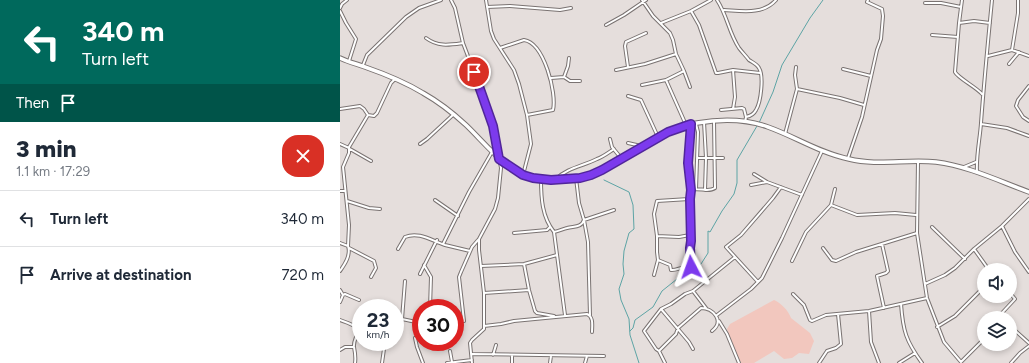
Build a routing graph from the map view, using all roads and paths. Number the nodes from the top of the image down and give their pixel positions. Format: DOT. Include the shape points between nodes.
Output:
graph roads {
  1 [pos="347,0"];
  2 [pos="441,0"];
  3 [pos="451,0"];
  4 [pos="486,0"];
  5 [pos="711,0"];
  6 [pos="717,0"];
  7 [pos="776,0"];
  8 [pos="868,0"];
  9 [pos="962,0"];
  10 [pos="992,0"];
  11 [pos="1018,0"];
  12 [pos="644,1"];
  13 [pos="925,3"];
  14 [pos="487,7"];
  15 [pos="961,7"];
  16 [pos="571,8"];
  17 [pos="340,9"];
  18 [pos="724,10"];
  19 [pos="691,11"];
  20 [pos="990,22"];
  21 [pos="661,23"];
  22 [pos="959,23"];
  23 [pos="606,25"];
  24 [pos="646,34"];
  25 [pos="932,35"];
  26 [pos="958,37"];
  27 [pos="426,38"];
  28 [pos="463,43"];
  29 [pos="500,48"];
  30 [pos="1012,50"];
  31 [pos="1019,52"];
  32 [pos="676,54"];
  33 [pos="988,56"];
  34 [pos="1029,56"];
  35 [pos="340,58"];
  36 [pos="569,58"];
  37 [pos="349,62"];
  38 [pos="1009,64"];
  39 [pos="362,66"];
  40 [pos="628,67"];
  41 [pos="796,67"];
  42 [pos="843,69"];
  43 [pos="616,70"];
  44 [pos="733,70"];
  45 [pos="684,71"];
  46 [pos="760,73"];
  47 [pos="871,76"];
  48 [pos="564,77"];
  49 [pos="551,78"];
  50 [pos="395,79"];
  51 [pos="666,80"];
  52 [pos="580,81"];
  53 [pos="642,85"];
  54 [pos="1029,86"];
  55 [pos="690,88"];
  56 [pos="797,89"];
  57 [pos="982,94"];
  58 [pos="628,96"];
  59 [pos="864,105"];
  60 [pos="340,109"];
  61 [pos="733,109"];
  62 [pos="721,110"];
  63 [pos="454,114"];
  64 [pos="527,114"];
  65 [pos="368,115"];
  66 [pos="746,117"];
  67 [pos="714,121"];
  68 [pos="1029,121"];
  69 [pos="704,122"];
  70 [pos="745,122"];
  71 [pos="696,123"];
  72 [pos="981,124"];
  73 [pos="688,125"];
  74 [pos="785,134"];
  75 [pos="1029,136"];
  76 [pos="658,137"];
  77 [pos="610,139"];
  78 [pos="340,144"];
  79 [pos="420,144"];
  80 [pos="628,144"];
  81 [pos="642,146"];
  82 [pos="349,149"];
  83 [pos="614,149"];
  84 [pos="822,151"];
  85 [pos="492,152"];
  86 [pos="621,158"];
  87 [pos="697,158"];
  88 [pos="706,158"];
  89 [pos="715,158"];
  90 [pos="723,158"];
  91 [pos="499,159"];
  92 [pos="848,159"];
  93 [pos="371,161"];
  94 [pos="918,162"];
  95 [pos="976,162"];
  96 [pos="963,168"];
  97 [pos="977,173"];
  98 [pos="754,174"];
  99 [pos="523,175"];
  100 [pos="576,178"];
  101 [pos="541,179"];
  102 [pos="555,180"];
  103 [pos="767,182"];
  104 [pos="751,185"];
  105 [pos="781,187"];
  106 [pos="696,189"];
  107 [pos="835,189"];
  108 [pos="691,190"];
  109 [pos="705,190"];
  110 [pos="340,191"];
  111 [pos="346,191"];
  112 [pos="1029,192"];
  113 [pos="802,195"];
  114 [pos="690,199"];
  115 [pos="1029,199"];
  116 [pos="435,200"];
  117 [pos="347,202"];
  118 [pos="832,205"];
  119 [pos="380,209"];
  120 [pos="614,210"];
  121 [pos="917,215"];
  122 [pos="458,216"];
  123 [pos="584,220"];
  124 [pos="1002,226"];
  125 [pos="550,227"];
  126 [pos="932,227"];
  127 [pos="554,232"];
  128 [pos="514,233"];
  129 [pos="918,233"];
  130 [pos="690,235"];
  131 [pos="657,236"];
  132 [pos="479,239"];
  133 [pos="437,240"];
  134 [pos="340,243"];
  135 [pos="443,244"];
  136 [pos="882,244"];
  137 [pos="349,247"];
  138 [pos="823,248"];
  139 [pos="974,248"];
  140 [pos="398,249"];
  141 [pos="470,251"];
  142 [pos="557,255"];
  143 [pos="735,257"];
  144 [pos="965,259"];
  145 [pos="658,260"];
  146 [pos="792,261"];
  147 [pos="984,263"];
  148 [pos="524,264"];
  149 [pos="424,265"];
  150 [pos="481,266"];
  151 [pos="340,271"];
  152 [pos="1029,272"];
  153 [pos="420,274"];
  154 [pos="654,275"];
  155 [pos="371,277"];
  156 [pos="405,281"];
  157 [pos="758,282"];
  158 [pos="925,284"];
  159 [pos="340,290"];
  160 [pos="529,290"];
  161 [pos="694,291"];
  162 [pos="484,293"];
  163 [pos="793,294"];
  164 [pos="343,295"];
  165 [pos="977,295"];
  166 [pos="927,298"];
  167 [pos="357,299"];
  168 [pos="404,299"];
  169 [pos="430,299"];
  170 [pos="462,299"];
  171 [pos="340,302"];
  172 [pos="1012,303"];
  173 [pos="901,304"];
  174 [pos="706,308"];
  175 [pos="884,308"];
  176 [pos="661,309"];
  177 [pos="869,311"];
  178 [pos="1004,311"];
  179 [pos="838,314"];
  180 [pos="566,315"];
  181 [pos="590,315"];
  182 [pos="717,315"];
  183 [pos="555,316"];
  184 [pos="340,320"];
  185 [pos="718,321"];
  186 [pos="352,325"];
  187 [pos="484,326"];
  188 [pos="937,327"];
  189 [pos="678,329"];
  190 [pos="712,331"];
  191 [pos="592,332"];
  192 [pos="1017,332"];
  193 [pos="1029,343"];
  194 [pos="496,345"];
  195 [pos="1029,346"];
  196 [pos="352,347"];
  197 [pos="977,347"];
  198 [pos="693,349"];
  199 [pos="340,350"];
  200 [pos="355,351"];
  201 [pos="384,351"];
  202 [pos="418,351"];
  203 [pos="450,351"];
  204 [pos="659,351"];
  205 [pos="915,353"];
  206 [pos="472,354"];
  207 [pos="493,355"];
  208 [pos="512,355"];
  209 [pos="551,356"];
  210 [pos="587,356"];
  211 [pos="604,356"];
  212 [pos="452,362"];
  213 [pos="472,362"];
  214 [pos="355,363"];
  215 [pos="382,363"];
  216 [pos="423,363"];
  217 [pos="447,363"];
  218 [pos="512,363"];
  219 [pos="550,363"];
  220 [pos="585,363"];
  221 [pos="665,363"];
  222 [pos="739,363"];
  223 [pos="819,363"];
  224 [pos="879,363"];
  225 [pos="899,363"];
  226 [pos="922,363"];
  227 [pos="960,363"];
  228 [pos="1011,363"];
  1 -- 17 [label="street"];
  2 -- 39 [label="street" via="419,8 406,17 367,55"];
  3 -- 28 [label="street"];
  4 -- 14 [label="street"];
  5 -- 19 [label="street"];
  6 -- 18 [label="street"];
  7 -- 18 [label="street" via="756,12"];
  8 -- 47 [label="street" via="867,2 882,9 883,16 881,39"];
  9 -- 15 [label="street"];
  10 -- 20 [label="street"];
  11 -- 30 [label="street"];
  12 -- 21 [label="street"];
  12 -- 23 [label="street"];
  13 -- 15 [label="street"];
  14 -- 16 [label="street" via="560,10"];
  14 -- 29 [label="street" via="494,39"];
  15 -- 22 [label="street"];
  17 -- 37 [label="street" via="356,39"];
  18 -- 46 [label="street" via="730,31 739,48 759,67"];
  19 -- 21 [label="street"];
  19 -- 44 [label="street" via="699,25 716,73"];
  20 -- 22 [label="street"];
  20 -- 33 [label="street"];
  21 -- 32 [label="street" via="673,40"];
  22 -- 26 [label="street"];
  24 -- 40 [label="street" via="626,42"];
  25 -- 26 [label="street"];
  26 -- 57 [label="street" via="956,75"];
  27 -- 28 [label="street" via="439,45"];
  28 -- 91 [label="street" via="493,126"];
  29 -- 49 [label="street" via="528,41 543,58"];
  29 -- 64 [label="street" via="514,70"];
  30 -- 31 [label="street"];
  30 -- 33 [label="street"];
  31 -- 34 [label="street"];
  31 -- 38 [label="street"];
  32 -- 40 [label="street"];
  32 -- 45 [label="street"];
  33 -- 57 [label="street"];
  35 -- 37 [label="main road"];
  36 -- 48 [label="street"];
  37 -- 39 [label="main road"];
  39 -- 50 [label="main road"];
  40 -- 43 [label="street"];
  41 -- 56 [label="street"];
  42 -- 47 [label="street"];
  44 -- 46 [label="street"];
  44 -- 61 [label="street"];
  45 -- 51 [label="street"];
  45 -- 55 [label="street"];
  46 -- 66 [label="street" via="760,96 756,110"];
  47 -- 59 [label="street"];
  48 -- 49 [label="street"];
  48 -- 52 [label="street"];
  49 -- 64 [label="street" via="553,110"];
  50 -- 63 [label="main road" via="423,93"];
  50 -- 65 [label="street" via="391,82 377,113 374,116"];
  51 -- 53 [label="street"];
  51 -- 73 [label="street"];
  54 -- 68 [label="street" via="1016,106"];
  56 -- 59 [label="street"];
  56 -- 74 [label="street"];
  57 -- 72 [label="street"];
  58 -- 76 [label="street" via="641,100"];
  59 -- 92 [label="street"];
  60 -- 65 [label="street" via="360,106"];
  61 -- 62 [label="street"];
  61 -- 66 [label="street" via="744,109"];
  63 -- 79 [label="street"];
  63 -- 85 [label="main road"];
  64 -- 99 [label="street" via="531,144"];
  65 -- 82 [label="street"];
  66 -- 70 [label="street"];
  67 -- 69 [label="main road"];
  67 -- 70 [label="main road"];
  67 -- 89 [label="street"];
  69 -- 71 [label="main road"];
  69 -- 88 [label="street"];
  70 -- 74 [label="main road" via="763,125"];
  71 -- 73 [label="main road"];
  71 -- 87 [label="street"];
  72 -- 75 [label="street" via="1007,128"];
  72 -- 95 [label="street"];
  73 -- 76 [label="main road"];
  73 -- 108 [label="street"];
  74 -- 84 [label="main road"];
  76 -- 81 [label="main road"];
  77 -- 83 [label="street"];
  78 -- 82 [label="street"];
  80 -- 81 [label="street"];
  81 -- 86 [label="main road"];
  82 -- 93 [label="street"];
  82 -- 111 [label="street" via="343,167"];
  83 -- 86 [label="street"];
  83 -- 102 [label="street" via="596,160 561,174"];
  84 -- 92 [label="main road"];
  84 -- 113 [label="street"];
  85 -- 91 [label="main road"];
  85 -- 122 [label="street"];
  86 -- 100 [label="main road" via="591,175"];
  87 -- 88 [label="street"];
  87 -- 106 [label="street"];
  88 -- 89 [label="street"];
  88 -- 109 [label="street"];
  89 -- 90 [label="street"];
  89 -- 109 [label="street" via="715,188"];
  91 -- 99 [label="main road"];
  91 -- 132 [label="street" via="501,168 498,198"];
  92 -- 94 [label="main road" via="870,162"];
  94 -- 96 [label="main road" via="935,162"];
  94 -- 121 [label="street"];
  95 -- 96 [label="street"];
  95 -- 97 [label="street"];
  96 -- 97 [label="main road"];
  97 -- 112 [label="main road"];
  98 -- 103 [label="street"];
  99 -- 101 [label="main road"];
  100 -- 102 [label="main road"];
  100 -- 123 [label="street"];
  101 -- 102 [label="main road"];
  101 -- 125 [label="street" via="542,204"];
  103 -- 104 [label="street"];
  103 -- 105 [label="street"];
  105 -- 113 [label="street"];
  105 -- 143 [label="street" via="741,235 728,245 727,249"];
  106 -- 108 [label="street"];
  106 -- 109 [label="street"];
  107 -- 118 [label="street"];
  108 -- 114 [label="street"];
  110 -- 111 [label="street"];
  111 -- 117 [label="street"];
  113 -- 157 [label="street" via="769,266"];
  114 -- 130 [label="street"];
  114 -- 131 [label="street" via="657,201 654,214"];
  115 -- 124 [label="street"];
  116 -- 122 [label="street"];
  117 -- 119 [label="street"];
  117 -- 137 [label="street"];
  118 -- 121 [label="street" via="857,215"];
  118 -- 146 [label="street" via="806,232"];
  120 -- 123 [label="street"];
  121 -- 129 [label="street"];
  122 -- 135 [label="street"];
  123 -- 127 [label="street" via="578,226"];
  123 -- 181 [label="street" via="588,242"];
  124 -- 139 [label="street"];
  124 -- 152 [label="street"];
  125 -- 127 [label="street"];
  125 -- 128 [label="street" via="547,230"];
  126 -- 144 [label="street"];
  127 -- 142 [label="street"];
  129 -- 136 [label="street"];
  129 -- 158 [label="street"];
  130 -- 131 [label="street" via="678,238"];
  130 -- 145 [label="street" via="691,267 671,270 670,265"];
  131 -- 145 [label="street"];
  132 -- 141 [label="street"];
  132 -- 150 [label="street"];
  133 -- 135 [label="street"];
  133 -- 140 [label="street" via="425,236 408,236"];
  133 -- 149 [label="street"];
  134 -- 137 [label="street"];
  135 -- 141 [label="street"];
  136 -- 138 [label="street" via="836,261 832,260"];
  136 -- 175 [label="street" via="888,271 877,276"];
  137 -- 151 [label="street" via="348,258"];
  137 -- 155 [label="street" via="374,261 376,268"];
  139 -- 144 [label="street"];
  139 -- 147 [label="street"];
  141 -- 170 [label="street" via="459,277"];
  142 -- 148 [label="street"];
  142 -- 180 [label="street"];
  143 -- 157 [label="street"];
  143 -- 161 [label="street"];
  144 -- 158 [label="street" via="945,275"];
  145 -- 154 [label="street"];
  148 -- 150 [label="street"];
  148 -- 160 [label="street"];
  149 -- 153 [label="street"];
  149 -- 169 [label="street" via="431,277"];
  150 -- 162 [label="street"];
  156 -- 168 [label="street"];
  157 -- 182 [label="street"];
  158 -- 166 [label="street"];
  159 -- 164 [label="street"];
  160 -- 162 [label="street"];
  160 -- 183 [label="street" via="536,312"];
  161 -- 174 [label="street"];
  161 -- 176 [label="street"];
  162 -- 187 [label="street"];
  163 -- 179 [label="street" via="804,305 812,321 826,315"];
  164 -- 167 [label="street"];
  164 -- 171 [label="street"];
  165 -- 188 [label="street" via="954,316"];
  166 -- 173 [label="street"];
  166 -- 188 [label="street"];
  172 -- 178 [label="street"];
  173 -- 175 [label="street"];
  173 -- 205 [label="street" via="906,336"];
  174 -- 182 [label="street"];
  174 -- 189 [label="street" via="701,308"];
  175 -- 177 [label="street"];
  176 -- 189 [label="street"];
  176 -- 204 [label="street" via="644,331"];
  177 -- 179 [label="street"];
  177 -- 224 [label="street" via="871,342"];
  179 -- 223 [label="street" via="841,344 827,351"];
  180 -- 181 [label="street"];
  180 -- 183 [label="street"];
  181 -- 191 [label="street"];
  182 -- 185 [label="street"];
  183 -- 187 [label="street"];
  184 -- 186 [label="street"];
  185 -- 190 [label="street"];
  185 -- 222 [label="street" via="727,334"];
  187 -- 206 [label="street" via="482,332 472,340"];
  188 -- 227 [label="street" via="944,342"];
  189 -- 198 [label="street"];
  189 -- 204 [label="street"];
  192 -- 193 [label="street"];
  194 -- 207 [label="street"];
  195 -- 228 [label="street"];
  196 -- 199 [label="street"];
  197 -- 227 [label="street"];
  200 -- 214 [label="street"];
  201 -- 215 [label="street"];
  202 -- 216 [label="street"];
  203 -- 212 [label="street"];
  204 -- 221 [label="street"];
  205 -- 225 [label="street"];
  205 -- 226 [label="street"];
  206 -- 207 [label="street"];
  206 -- 213 [label="street"];
  207 -- 208 [label="street"];
  208 -- 209 [label="street"];
  208 -- 218 [label="street"];
  209 -- 210 [label="street"];
  209 -- 219 [label="street"];
  210 -- 211 [label="street"];
  210 -- 220 [label="street"];
  212 -- 213 [label="street"];
  212 -- 217 [label="street"];
}
